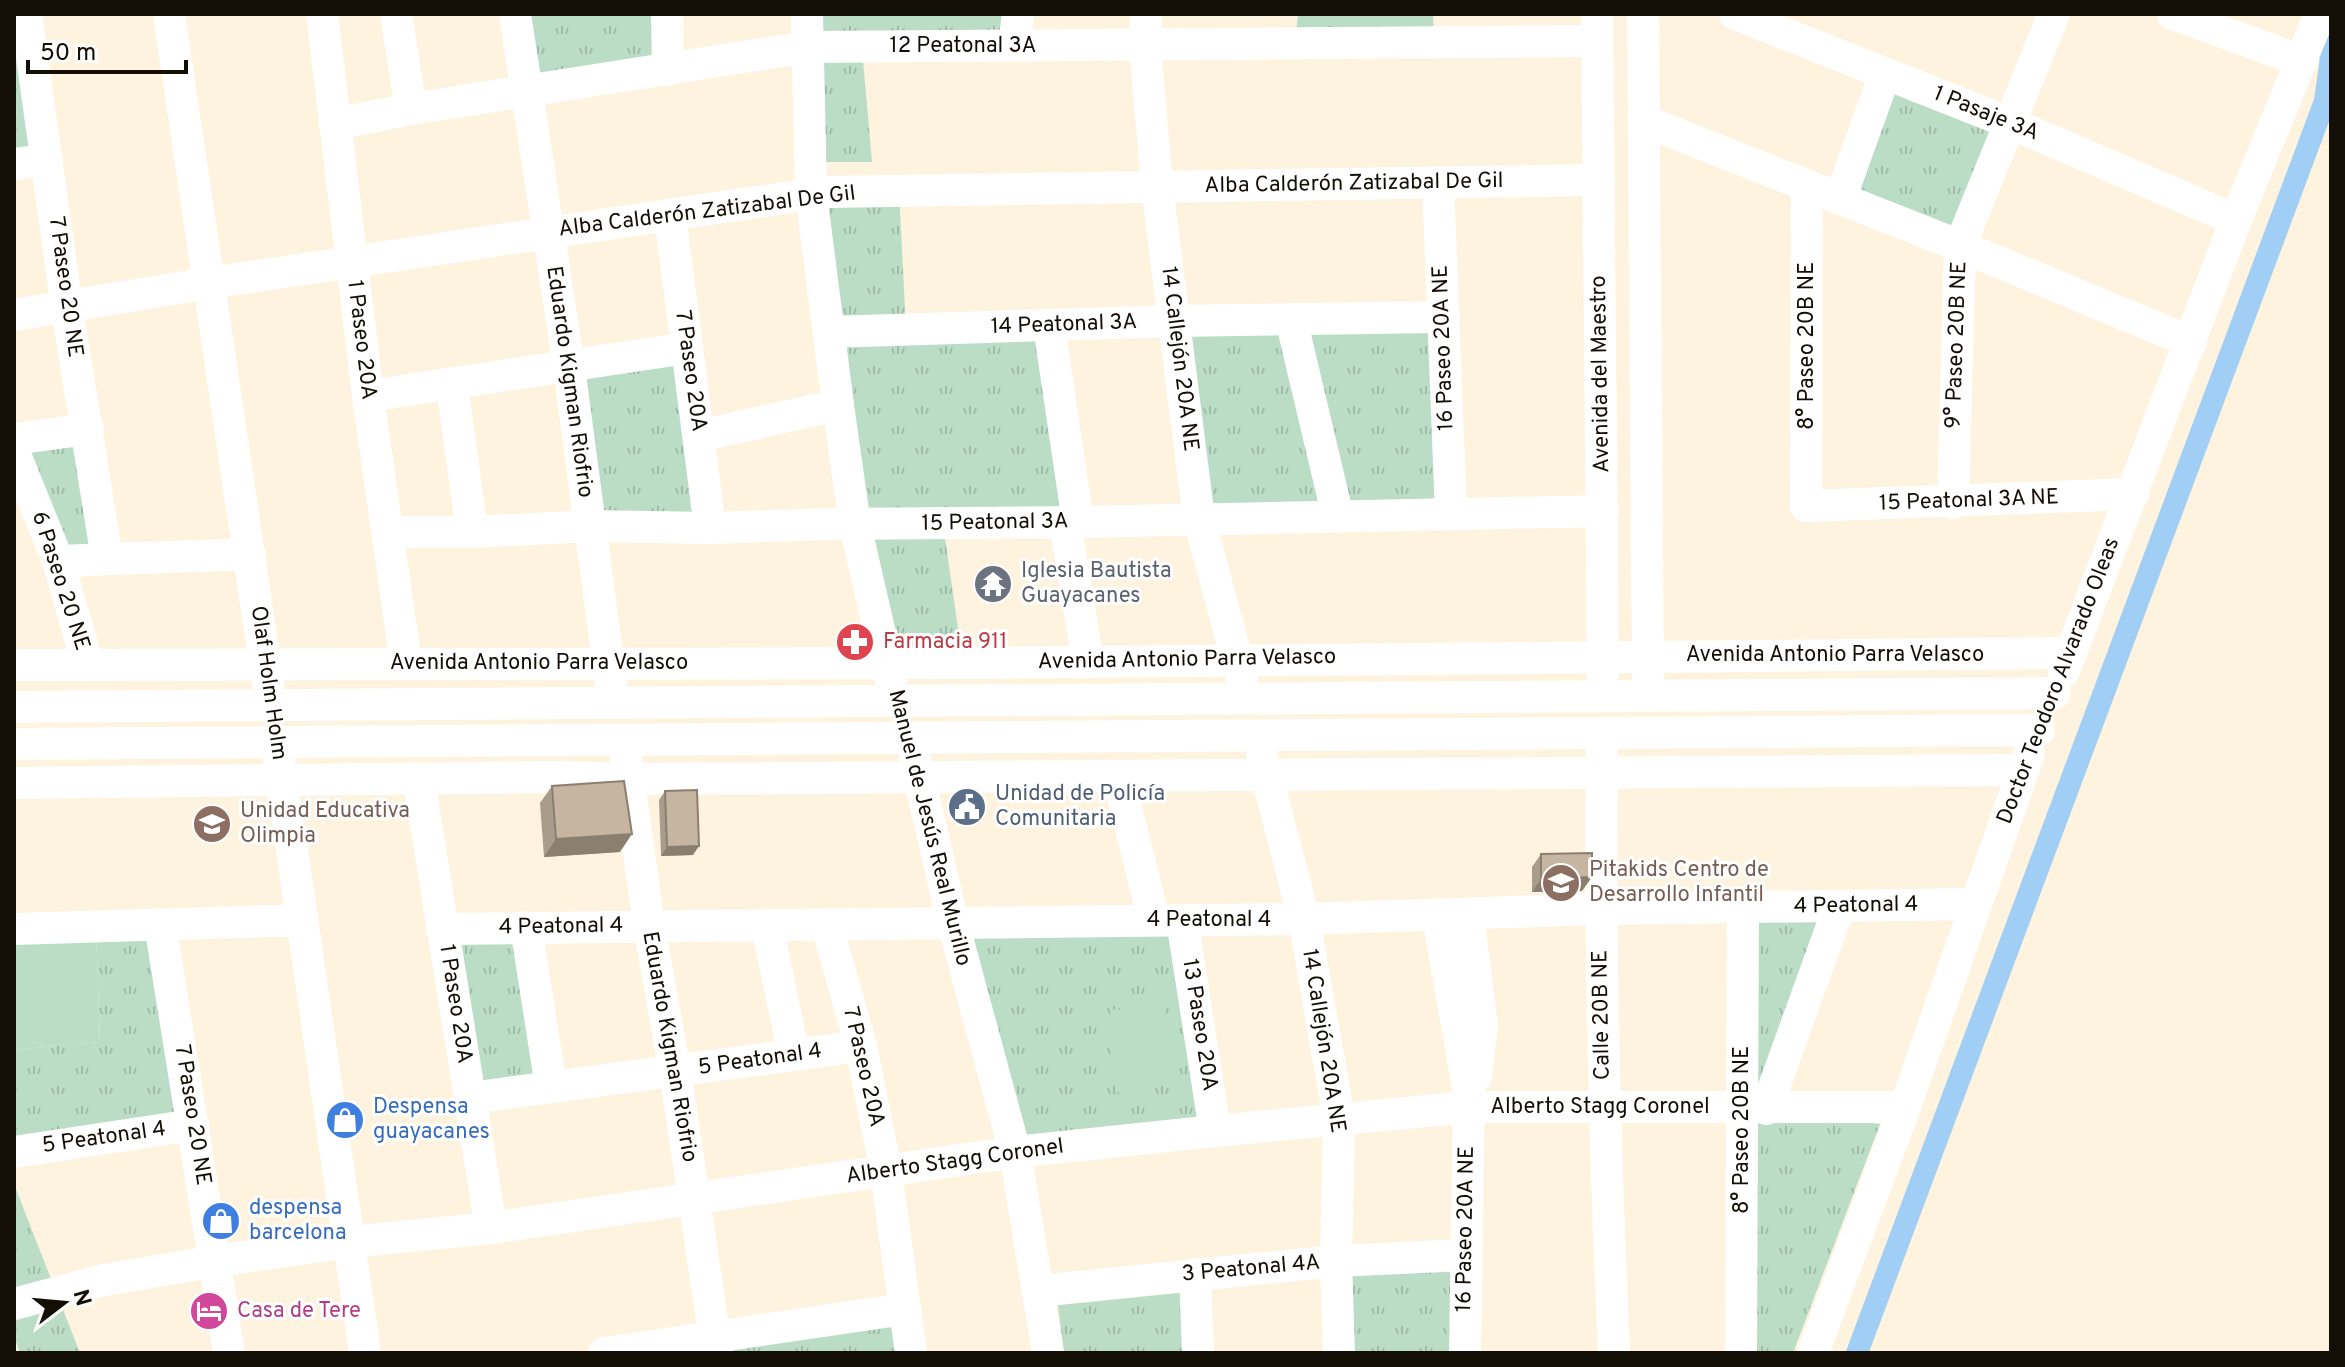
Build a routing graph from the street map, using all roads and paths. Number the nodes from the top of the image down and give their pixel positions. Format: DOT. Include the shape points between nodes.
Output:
graph roads {
  1 [pos="26,14"];
  2 [pos="169,14"];
  3 [pos="322,14"];
  4 [pos="396,14"];
  5 [pos="515,14"];
  6 [pos="667,14"];
  7 [pos="807,14"];
  8 [pos="1643,14"];
  9 [pos="1735,14"];
  10 [pos="2054,14"];
  11 [pos="2173,14"];
  12 [pos="1597,27"];
  13 [pos="1433,28"];
  14 [pos="1146,29"];
  15 [pos="1296,29"];
  16 [pos="1016,30"];
  17 [pos="2311,37"];
  18 [pos="807,47"];
  19 [pos="668,70"];
  20 [pos="1885,74"];
  21 [pos="527,93"];
  22 [pos="411,109"];
  23 [pos="1644,121"];
  24 [pos="2010,123"];
  25 [pos="335,124"];
  26 [pos="47,160"];
  27 [pos="14,164"];
  28 [pos="1599,180"];
  29 [pos="1438,182"];
  30 [pos="1807,186"];
  31 [pos="1157,187"];
  32 [pos="811,194"];
  33 [pos="1840,199"];
  34 [pos="670,215"];
  35 [pos="2236,220"];
  36 [pos="548,233"];
  37 [pos="1960,246"];
  38 [pos="351,263"];
  39 [pos="209,283"];
  40 [pos="67,308"];
  41 [pos="14,315"];
  42 [pos="1444,317"];
  43 [pos="1291,319"];
  44 [pos="1175,321"];
  45 [pos="1049,326"];
  46 [pos="829,332"];
  47 [pos="2191,342"];
  48 [pos="687,348"];
  49 [pos="569,367"];
  50 [pos="452,385"];
  51 [pos="368,396"];
  52 [pos="838,405"];
  53 [pos="88,429"];
  54 [pos="699,436"];
  55 [pos="14,439"];
  56 [pos="14,452"];
  57 [pos="2133,494"];
  58 [pos="1953,503"];
  59 [pos="1806,506"];
  60 [pos="1603,511"];
  61 [pos="1451,514"];
  62 [pos="1338,517"];
  63 [pos="1199,519"];
  64 [pos="1071,522"];
  65 [pos="855,525"];
  66 [pos="589,526"];
  67 [pos="710,528"];
  68 [pos="388,532"];
  69 [pos="472,532"];
  70 [pos="250,554"];
  71 [pos="107,559"];
  72 [pos="58,561"];
  73 [pos="2071,653"];
  74 [pos="1604,656"];
  75 [pos="1648,656"];
  76 [pos="1237,659"];
  77 [pos="885,661"];
  78 [pos="1088,661"];
  79 [pos="607,663"];
  80 [pos="406,664"];
  81 [pos="14,665"];
  82 [pos="88,665"];
  83 [pos="266,665"];
  84 [pos="2055,693"];
  85 [pos="1648,695"];
  86 [pos="1603,696"];
  87 [pos="1247,698"];
  88 [pos="898,701"];
  89 [pos="613,703"];
  90 [pos="271,705"];
  91 [pos="14,707"];
  92 [pos="2039,730"];
  93 [pos="1603,733"];
  94 [pos="1648,733"];
  95 [pos="1257,736"];
  96 [pos="909,738"];
  97 [pos="624,740"];
  98 [pos="277,742"];
  99 [pos="14,744"];
  100 [pos="2022,770"];
  101 [pos="1602,773"];
  102 [pos="1267,775"];
  103 [pos="1118,776"];
  104 [pos="920,777"];
  105 [pos="629,779"];
  106 [pos="419,780"];
  107 [pos="282,781"];
  108 [pos="14,783"];
  109 [pos="1975,904"];
  110 [pos="1839,907"];
  111 [pos="1743,908"];
  112 [pos="1601,909"];
  113 [pos="1453,916"];
  114 [pos="1304,919"];
  115 [pos="302,920"];
  116 [pos="1168,920"];
  117 [pos="953,923"];
  118 [pos="160,924"];
  119 [pos="649,926"];
  120 [pos="767,926"];
  121 [pos="827,926"];
  122 [pos="526,927"];
  123 [pos="14,929"];
  124 [pos="442,929"];
  125 [pos="861,1046"];
  126 [pos="794,1055"];
  127 [pos="675,1071"];
  128 [pos="551,1087"];
  129 [pos="470,1098"];
  130 [pos="1469,1100"];
  131 [pos="1603,1105"];
  132 [pos="1905,1107"];
  133 [pos="1754,1108"];
  134 [pos="1339,1118"];
  135 [pos="193,1125"];
  136 [pos="1215,1131"];
  137 [pos="14,1152"];
  138 [pos="1015,1152"];
  139 [pos="886,1171"];
  140 [pos="694,1199"];
  141 [pos="491,1228"];
  142 [pos="349,1242"];
  143 [pos="1464,1255"];
  144 [pos="216,1261"];
  145 [pos="1336,1261"];
  146 [pos="1195,1274"];
  147 [pos="1038,1291"];
  148 [pos="14,1304"];
  149 [pos="905,1309"];
  150 [pos="716,1344"];
  151 [pos="229,1353"];
  152 [pos="365,1353"];
  153 [pos="604,1353"];
  154 [pos="911,1353"];
  155 [pos="1048,1353"];
  156 [pos="1198,1353"];
  157 [pos="1339,1353"];
  158 [pos="1465,1353"];
  159 [pos="1614,1353"];
  160 [pos="1741,1353"];
  161 [pos="1813,1353"];
  1 -- 26 [label="street, 7 Paseo 20 NE"];
  2 -- 39 [label="street, Olaf Holm Holm"];
  3 -- 25 [label="street, 1 Paseo 20A"];
  4 -- 22 [label="street"];
  5 -- 21 [label="street, Eduardo Kigman Riofrio"];
  6 -- 19 [label="street"];
  7 -- 18 [label="street, Manuel de Jesús Real Murillo"];
  8 -- 23 [label="street, Avenida del Maestro"];
  9 -- 20 [label="street, 1 Pasaje 3A"];
  10 -- 24 [label="street, 9° Paseo 20B NE"];
  11 -- 17 [label="street"];
  12 -- 13 [label="street, 12 Peatonal 3A"];
  12 -- 28 [label="street, Avenida del Maestro"];
  13 -- 15 [label="street, 12 Peatonal 3A"];
  14 -- 15 [label="street, 12 Peatonal 3A"];
  14 -- 16 [label="street, 12 Peatonal 3A"];
  14 -- 31 [label="street, 14 Callejón 20A NE"];
  16 -- 18 [label="street, 12 Peatonal 3A"];
  17 -- 35 [label="street, Doctor Teodoro Alvarado Oleas"];
  18 -- 19 [label="street, 12 Peatonal 3A"];
  18 -- 32 [label="street, Manuel de Jesús Real Murillo"];
  19 -- 21 [label="street, 12 Peatonal 3A"];
  20 -- 24 [label="street, 1 Pasaje 3A"];
  20 -- 33 [label="street"];
  21 -- 22 [label="street, 12 Peatonal 3A"];
  21 -- 36 [label="street, Eduardo Kigman Riofrio"];
  22 -- 25 [label="street, 12 Peatonal 3A"];
  23 -- 30 [label="street"];
  23 -- 75 [label="street, Avenida del Maestro"];
  24 -- 35 [label="street, 1 Pasaje 3A"];
  24 -- 37 [label="street, 9° Paseo 20B NE"];
  25 -- 38 [label="street, 1 Paseo 20A"];
  26 -- 27 [label="street"];
  26 -- 40 [label="street, 7 Paseo 20 NE"];
  28 -- 29 [label="street, Alba Calderón Zatizabal De Gil"];
  28 -- 60 [label="street, Avenida del Maestro"];
  29 -- 31 [label="street, Alba Calderón Zatizabal De Gil"];
  29 -- 42 [label="street, 16 Paseo 20A NE"];
  30 -- 33 [label="street"];
  30 -- 59 [label="street, 8° Paseo 20B NE"];
  31 -- 32 [label="street, Alba Calderón Zatizabal De Gil"];
  31 -- 44 [label="street, 14 Callejón 20A NE"];
  32 -- 34 [label="street, Alba Calderón Zatizabal De Gil"];
  32 -- 46 [label="street, Manuel de Jesús Real Murillo"];
  33 -- 37 [label="street"];
  34 -- 36 [label="street, Alba Calderón Zatizabal De Gil"];
  34 -- 48 [label="street, 7 Paseo 20A"];
  35 -- 47 [label="street, Doctor Teodoro Alvarado Oleas"];
  36 -- 38 [label="street, Alba Calderón Zatizabal De Gil"];
  36 -- 49 [label="street, Eduardo Kigman Riofrio"];
  37 -- 47 [label="street"];
  37 -- 58 [label="street, 9° Paseo 20B NE"];
  38 -- 39 [label="street, Alba Calderón Zatizabal De Gil"];
  38 -- 51 [label="street, 1 Paseo 20A"];
  39 -- 40 [label="street, Alba Calderón Zatizabal De Gil"];
  39 -- 70 [label="street, Olaf Holm Holm"];
  40 -- 41 [label="street, Alba Calderón Zatizabal De Gil"];
  40 -- 53 [label="street, 7 Paseo 20 NE"];
  42 -- 43 [label="street, 14 Peatonal 3A"];
  42 -- 61 [label="street, 16 Paseo 20A NE"];
  43 -- 44 [label="street, 14 Peatonal 3A"];
  43 -- 62 [label="street"];
  44 -- 45 [label="street, 14 Peatonal 3A"];
  44 -- 63 [label="street, 14 Callejón 20A NE"];
  45 -- 46 [label="street, 14 Peatonal 3A"];
  45 -- 64 [label="street"];
  46 -- 52 [label="street, Manuel de Jesús Real Murillo"];
  47 -- 57 [label="street, Doctor Teodoro Alvarado Oleas"];
  48 -- 49 [label="street"];
  48 -- 54 [label="street, 7 Paseo 20A"];
  49 -- 50 [label="street"];
  49 -- 66 [label="street, Eduardo Kigman Riofrio"];
  50 -- 51 [label="street"];
  50 -- 69 [label="street"];
  51 -- 68 [label="street, 1 Paseo 20A"];
  52 -- 54 [label="street"];
  52 -- 65 [label="street, Manuel de Jesús Real Murillo"];
  53 -- 55 [label="street"];
  53 -- 71 [label="street, 7 Paseo 20 NE"];
  54 -- 67 [label="street, 7 Paseo 20A"];
  56 -- 72 [label="street, 6 Paseo 20 NE"];
  57 -- 58 [label="street, 15 Peatonal 3A NE"];
  57 -- 73 [label="street, Doctor Teodoro Alvarado Oleas"];
  58 -- 59 [label="street, 15 Peatonal 3A NE"];
  60 -- 61 [label="street, 15 Peatonal 3A"];
  60 -- 74 [label="street, Avenida del Maestro"];
  61 -- 62 [label="street, 15 Peatonal 3A"];
  62 -- 63 [label="street, 15 Peatonal 3A"];
  63 -- 64 [label="street, 15 Peatonal 3A"];
  63 -- 76 [label="street, 14 Callejón 20A NE"];
  64 -- 65 [label="street, 15 Peatonal 3A"];
  64 -- 78 [label="street"];
  65 -- 67 [label="street, 15 Peatonal 3A"];
  65 -- 77 [label="street, Manuel de Jesús Real Murillo"];
  66 -- 67 [label="street, 15 Peatonal 3A"];
  66 -- 69 [label="street, 15 Peatonal 3A"];
  66 -- 79 [label="street, Eduardo Kigman Riofrio"];
  68 -- 69 [label="street, 15 Peatonal 3A"];
  68 -- 80 [label="street, 1 Paseo 20A"];
  70 -- 71 [label="street"];
  70 -- 83 [label="street, Olaf Holm Holm"];
  71 -- 72 [label="street"];
  72 -- 82 [label="street, 6 Paseo 20 NE"];
  73 -- 75 [label="street, Avenida Antonio Parra Velasco"];
  73 -- 84 [label="street, Doctor Teodoro Alvarado Oleas"];
  74 -- 75 [label="street, Avenida Antonio Parra Velasco"];
  74 -- 76 [label="street, Avenida Antonio Parra Velasco"];
  74 -- 86 [label="street, Avenida del Maestro"];
  75 -- 85 [label="street, Avenida del Maestro"];
  76 -- 78 [label="street, Avenida Antonio Parra Velasco"];
  76 -- 87 [label="street, 14 Callejón 20A NE"];
  77 -- 78 [label="street, Avenida Antonio Parra Velasco"];
  77 -- 79 [label="street, Avenida Antonio Parra Velasco"];
  77 -- 88 [label="street, Manuel de Jesús Real Murillo"];
  79 -- 80 [label="street, Avenida Antonio Parra Velasco"];
  79 -- 89 [label="street, Eduardo Kigman Riofrio"];
  80 -- 83 [label="street, Avenida Antonio Parra Velasco"];
  81 -- 82 [label="street, Avenida Antonio Parra Velasco"];
  82 -- 83 [label="street, Avenida Antonio Parra Velasco"];
  83 -- 90 [label="street, Olaf Holm Holm"];
  84 -- 85 [label="street, Avenida Antonio Parra Velasco"];
  84 -- 92 [label="street, Doctor Teodoro Alvarado Oleas"];
  85 -- 86 [label="street, Avenida Antonio Parra Velasco"];
  85 -- 94 [label="street, Avenida del Maestro"];
  86 -- 87 [label="street, Avenida Antonio Parra Velasco"];
  86 -- 93 [label="street, Avenida del Maestro"];
  87 -- 88 [label="street, Avenida Antonio Parra Velasco"];
  88 -- 89 [label="street, Avenida Antonio Parra Velasco"];
  88 -- 96 [label="street, Manuel de Jesús Real Murillo"];
  89 -- 90 [label="street, Avenida Antonio Parra Velasco"];
  90 -- 91 [label="street, Avenida Antonio Parra Velasco"];
  90 -- 98 [label="street, Olaf Holm Holm"];
  92 -- 94 [label="street"];
  92 -- 100 [label="street, Doctor Teodoro Alvarado Oleas"];
  93 -- 94 [label="street"];
  93 -- 95 [label="street"];
  93 -- 101 [label="street, Calle 20B NE"];
  94 -- 101 [label="street"];
  95 -- 96 [label="street"];
  95 -- 102 [label="street, 14 Callejón 20A NE"];
  96 -- 97 [label="street"];
  96 -- 104 [label="street, Manuel de Jesús Real Murillo"];
  97 -- 98 [label="street"];
  97 -- 105 [label="street, Eduardo Kigman Riofrio"];
  98 -- 99 [label="street"];
  98 -- 107 [label="street, Olaf Holm Holm"];
  100 -- 101 [label="street"];
  100 -- 109 [label="street, Doctor Teodoro Alvarado Oleas"];
  101 -- 102 [label="street"];
  101 -- 112 [label="street, Calle 20B NE"];
  102 -- 103 [label="street"];
  102 -- 114 [label="street, 14 Callejón 20A NE"];
  103 -- 104 [label="street"];
  103 -- 116 [label="street, 13 Paseo 20A"];
  104 -- 105 [label="street"];
  104 -- 117 [label="street, Manuel de Jesús Real Murillo"];
  105 -- 106 [label="street"];
  105 -- 119 [label="street, Eduardo Kigman Riofrio"];
  106 -- 107 [label="street"];
  106 -- 124 [label="street, 1 Paseo 20A"];
  107 -- 108 [label="street"];
  107 -- 115 [label="street, Olaf Holm Holm"];
  109 -- 110 [label="street, 4 Peatonal 4"];
  109 -- 132 [label="street, Doctor Teodoro Alvarado Oleas"];
  110 -- 111 [label="street, 4 Peatonal 4"];
  110 -- 133 [label="street"];
  111 -- 112 [label="street, 4 Peatonal 4"];
  111 -- 133 [label="street, 8° Paseo 20B NE"];
  112 -- 113 [label="street, 4 Peatonal 4"];
  112 -- 131 [label="street, Calle 20B NE"];
  113 -- 114 [label="street, 4 Peatonal 4"];
  113 -- 130 [label="street, 16 Paseo 20A NE" via="1482,1026"];
  114 -- 116 [label="street, 4 Peatonal 4"];
  114 -- 134 [label="street, 14 Callejón 20A NE"];
  115 -- 118 [label="street"];
  115 -- 142 [label="street, Olaf Holm Holm"];
  116 -- 117 [label="street, 4 Peatonal 4"];
  116 -- 136 [label="street, 13 Paseo 20A"];
  117 -- 121 [label="street, 4 Peatonal 4"];
  117 -- 138 [label="street, Manuel de Jesús Real Murillo"];
  118 -- 123 [label="street"];
  118 -- 135 [label="street, 7 Paseo 20 NE"];
  119 -- 120 [label="street, 4 Peatonal 4"];
  119 -- 122 [label="street, 4 Peatonal 4"];
  119 -- 127 [label="street, Eduardo Kigman Riofrio"];
  120 -- 121 [label="street, 4 Peatonal 4"];
  120 -- 126 [label="street"];
  121 -- 125 [label="street, 7 Paseo 20A"];
  122 -- 124 [label="street, 4 Peatonal 4"];
  122 -- 128 [label="street"];
  124 -- 129 [label="street, 1 Paseo 20A"];
  125 -- 126 [label="street, 5 Peatonal 4"];
  125 -- 139 [label="street, 7 Paseo 20A"];
  126 -- 127 [label="street, 5 Peatonal 4"];
  127 -- 128 [label="street, 5 Peatonal 4"];
  127 -- 140 [label="street, Eduardo Kigman Riofrio"];
  128 -- 129 [label="street, 5 Peatonal 4"];
  129 -- 141 [label="street, 1 Paseo 20A"];
  130 -- 131 [label="street, Alberto Stagg Coronel"];
  130 -- 134 [label="street, Alberto Stagg Coronel"];
  130 -- 143 [label="street, 16 Paseo 20A NE"];
  131 -- 133 [label="street, Alberto Stagg Coronel"];
  131 -- 159 [label="street, Calle 20B NE"];
  132 -- 133 [label="street, Alberto Stagg Coronel"];
  132 -- 161 [label="street, Doctor Teodoro Alvarado Oleas"];
  133 -- 160 [label="street, 8° Paseo 20B NE"];
  134 -- 136 [label="street, Alberto Stagg Coronel"];
  134 -- 145 [label="street, 14 Callejón 20A NE"];
  135 -- 137 [label="street, 5 Peatonal 4"];
  135 -- 144 [label="street, 7 Paseo 20 NE"];
  136 -- 138 [label="street, Alberto Stagg Coronel"];
  138 -- 139 [label="street, Alberto Stagg Coronel"];
  138 -- 147 [label="street, Manuel de Jesús Real Murillo"];
  139 -- 140 [label="street, Alberto Stagg Coronel"];
  139 -- 149 [label="street, 7 Paseo 20A"];
  140 -- 141 [label="street, Alberto Stagg Coronel"];
  140 -- 150 [label="street, Eduardo Kigman Riofrio"];
  141 -- 142 [label="street, Alberto Stagg Coronel"];
  142 -- 144 [label="street, Alberto Stagg Coronel"];
  142 -- 152 [label="street, Olaf Holm Holm"];
  143 -- 145 [label="street, 3 Peatonal 4A"];
  143 -- 158 [label="street, 16 Paseo 20A NE"];
  144 -- 148 [label="street, Alberto Stagg Coronel" via="104,1280"];
  144 -- 151 [label="street, 7 Paseo 20 NE"];
  145 -- 146 [label="street, 3 Peatonal 4A"];
  145 -- 157 [label="street, 14 Callejón 20A NE"];
  146 -- 147 [label="street, 3 Peatonal 4A"];
  146 -- 156 [label="street"];
  147 -- 155 [label="street, Manuel de Jesús Real Murillo"];
  149 -- 150 [label="street"];
  149 -- 154 [label="street, 7 Paseo 20A"];
  150 -- 153 [label="street"];
}
